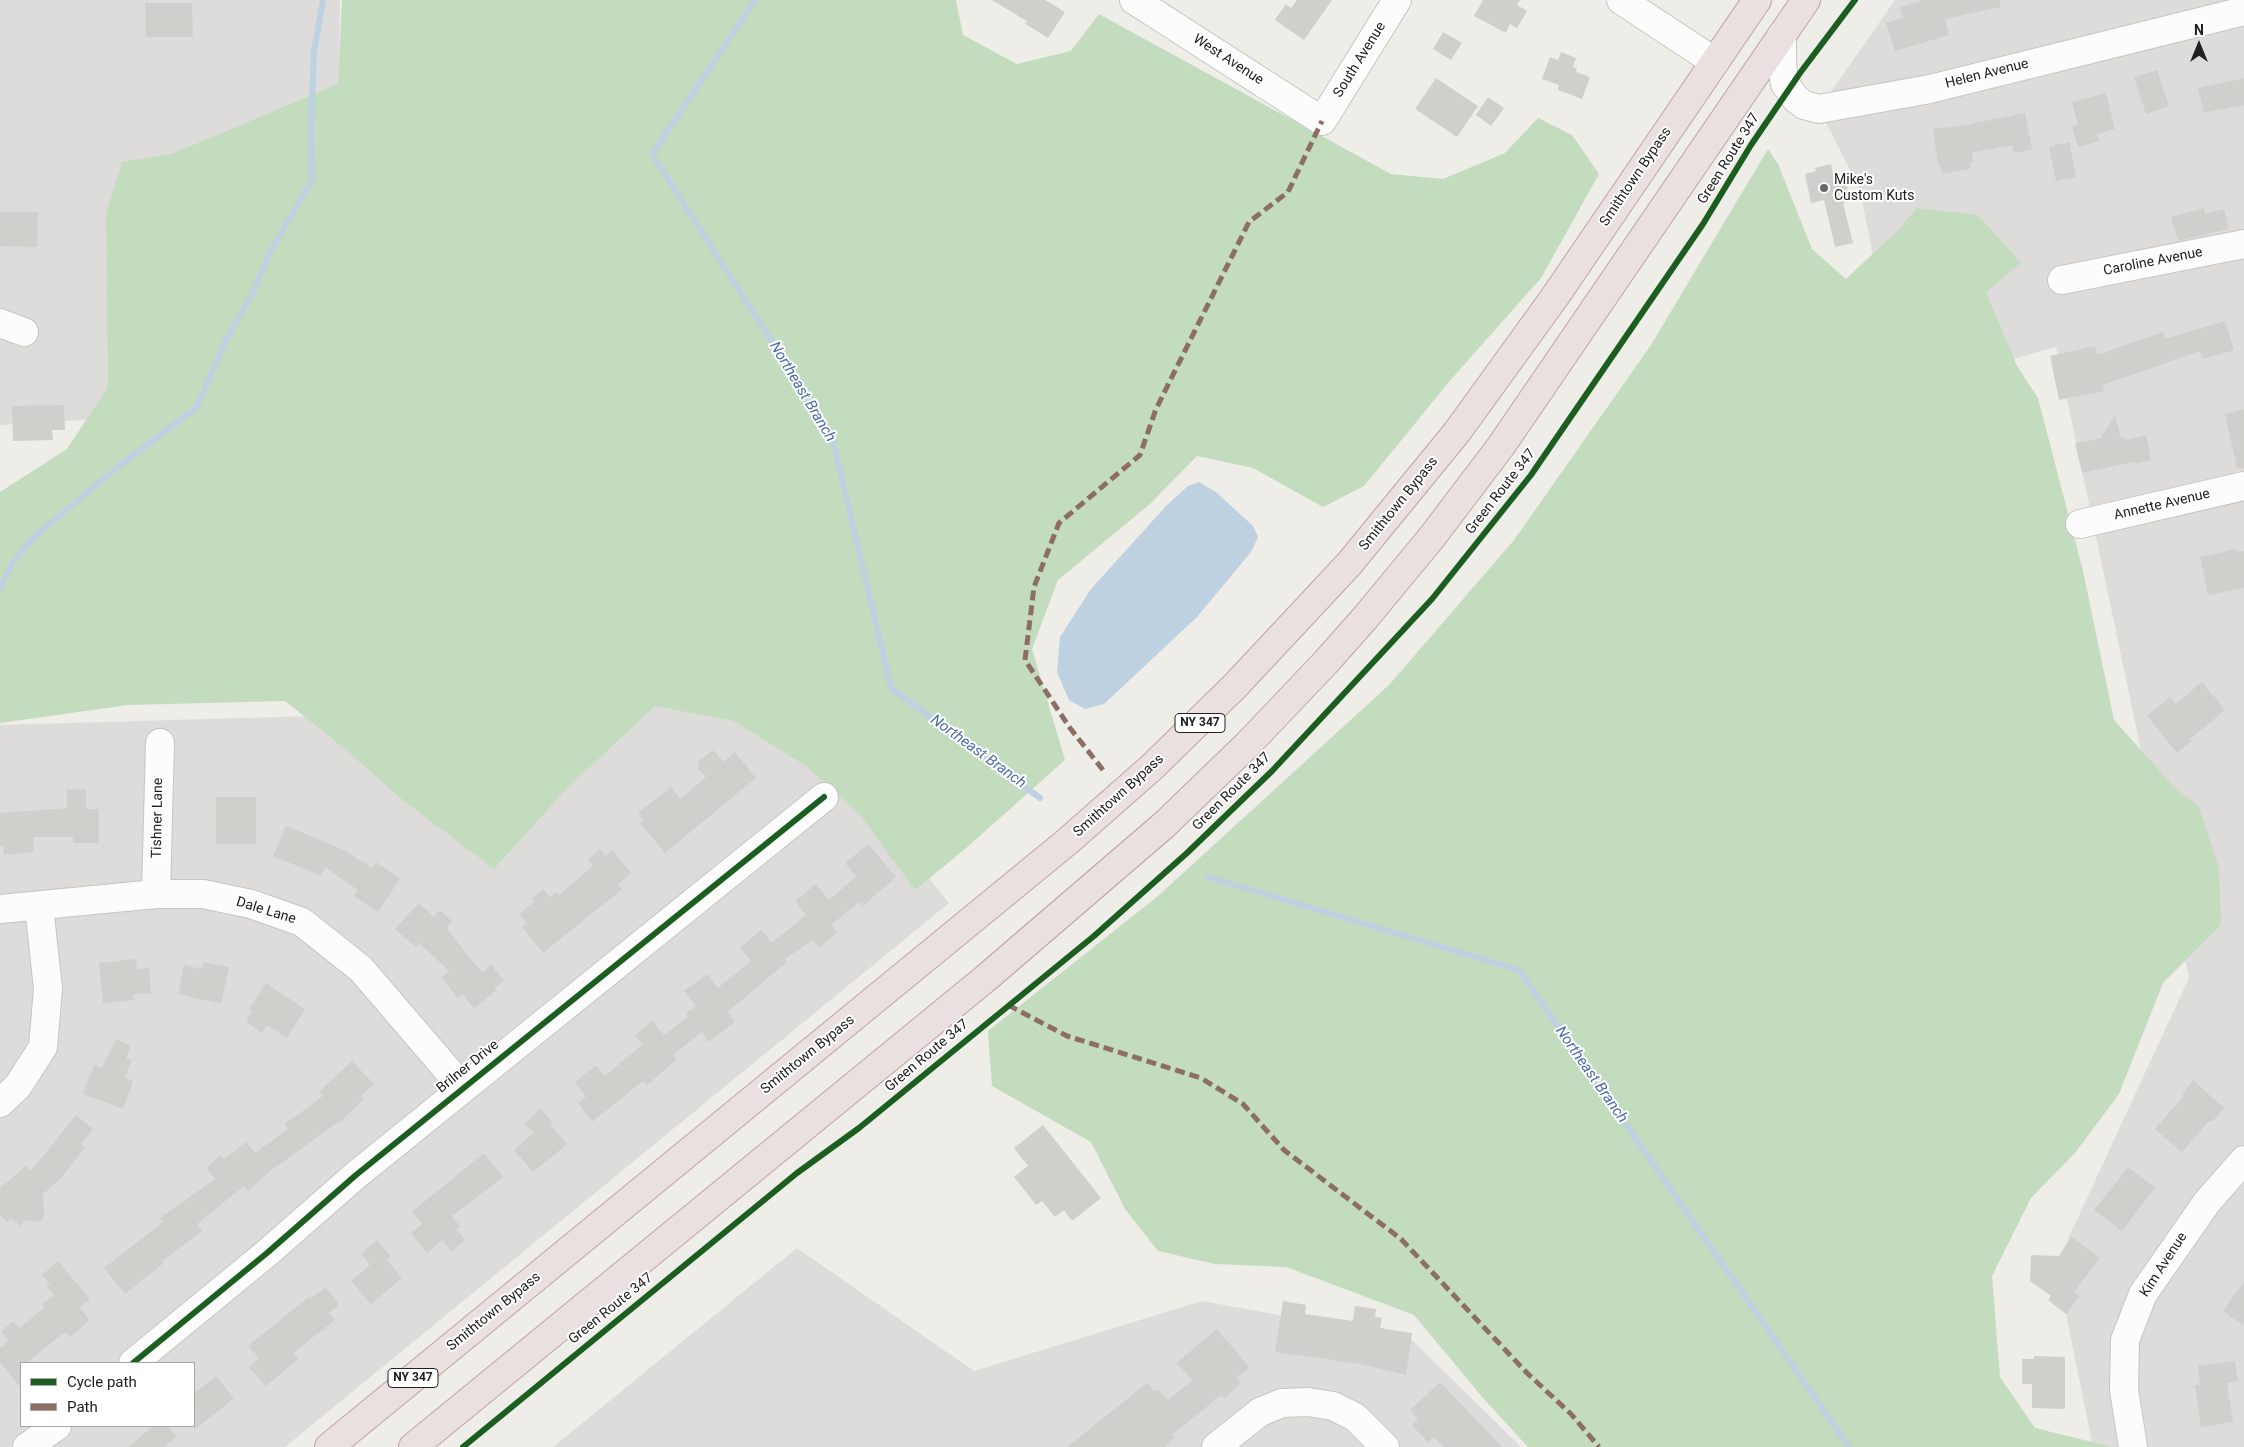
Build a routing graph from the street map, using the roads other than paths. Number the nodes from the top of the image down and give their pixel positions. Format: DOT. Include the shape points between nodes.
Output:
graph roads {
  1 [pos="1134,0"];
  2 [pos="1397,0"];
  3 [pos="1621,0"];
  4 [pos="1757,0"];
  5 [pos="1806,0"];
  6 [pos="2244,11"];
  7 [pos="1782,35"];
  8 [pos="1715,62"];
  9 [pos="1322,121"];
  10 [pos="2244,244"];
  11 [pos="2062,280"];
  12 [pos="2244,486"];
  13 [pos="2080,524"];
  14 [pos="160,743"];
  15 [pos="824,796"];
  16 [pos="156,894"];
  17 [pos="40,906"];
  18 [pos="0,909"];
  19 [pos="463,1088"];
  20 [pos="0,1103"];
  21 [pos="2244,1160"];
  22 [pos="134,1362"];
  23 [pos="56,1427"];
  24 [pos="27,1447"];
  25 [pos="329,1447"];
  26 [pos="413,1447"];
  27 [pos="1216,1447"];
  28 [pos="1385,1447"];
  29 [pos="2133,1447"];
  1 -- 9 [label="street, West Avenue"];
  2 -- 9 [label="street, South Avenue"];
  3 -- 8 [label="street"];
  4 -- 8 [label="highway, Smithtown Bypass / NY 347"];
  5 -- 7 [label="highway"];
  6 -- 7 [label="street, Helen Avenue" via="1930,89 1819,109 1804,105 1785,84"];
  7 -- 26 [label="highway" via="1534,401 1478,477 1365,618 1248,744 1164,825 986,978"];
  8 -- 25 [label="highway, Smithtown Bypass / NY 347" via="1554,298 1452,439 1343,570 1195,727 992,904"];
  10 -- 11 [label="street, Caroline Avenue"];
  12 -- 13 [label="street, Annette Avenue"];
  14 -- 16 [label="street, Tishner Lane"];
  15 -- 19 [label="street, Brilner Drive"];
  16 -- 17 [label="street, Dale Lane"];
  16 -- 19 [label="street, Dale Lane" via="203,894 251,904 302,922 361,969"];
  17 -- 18 [label="street, Dale Lane"];
  17 -- 20 [label="street" via="48,989 43,1047 18,1086"];
  19 -- 22 [label="street, Brilner Drive"];
  21 -- 29 [label="street, Kim Avenue" via="2207,1202 2143,1294 2125,1340 2124,1390"];
  23 -- 24 [label="street"];
  27 -- 28 [label="street" via="1260,1412 1282,1403 1308,1402 1333,1406 1355,1417"];
}
